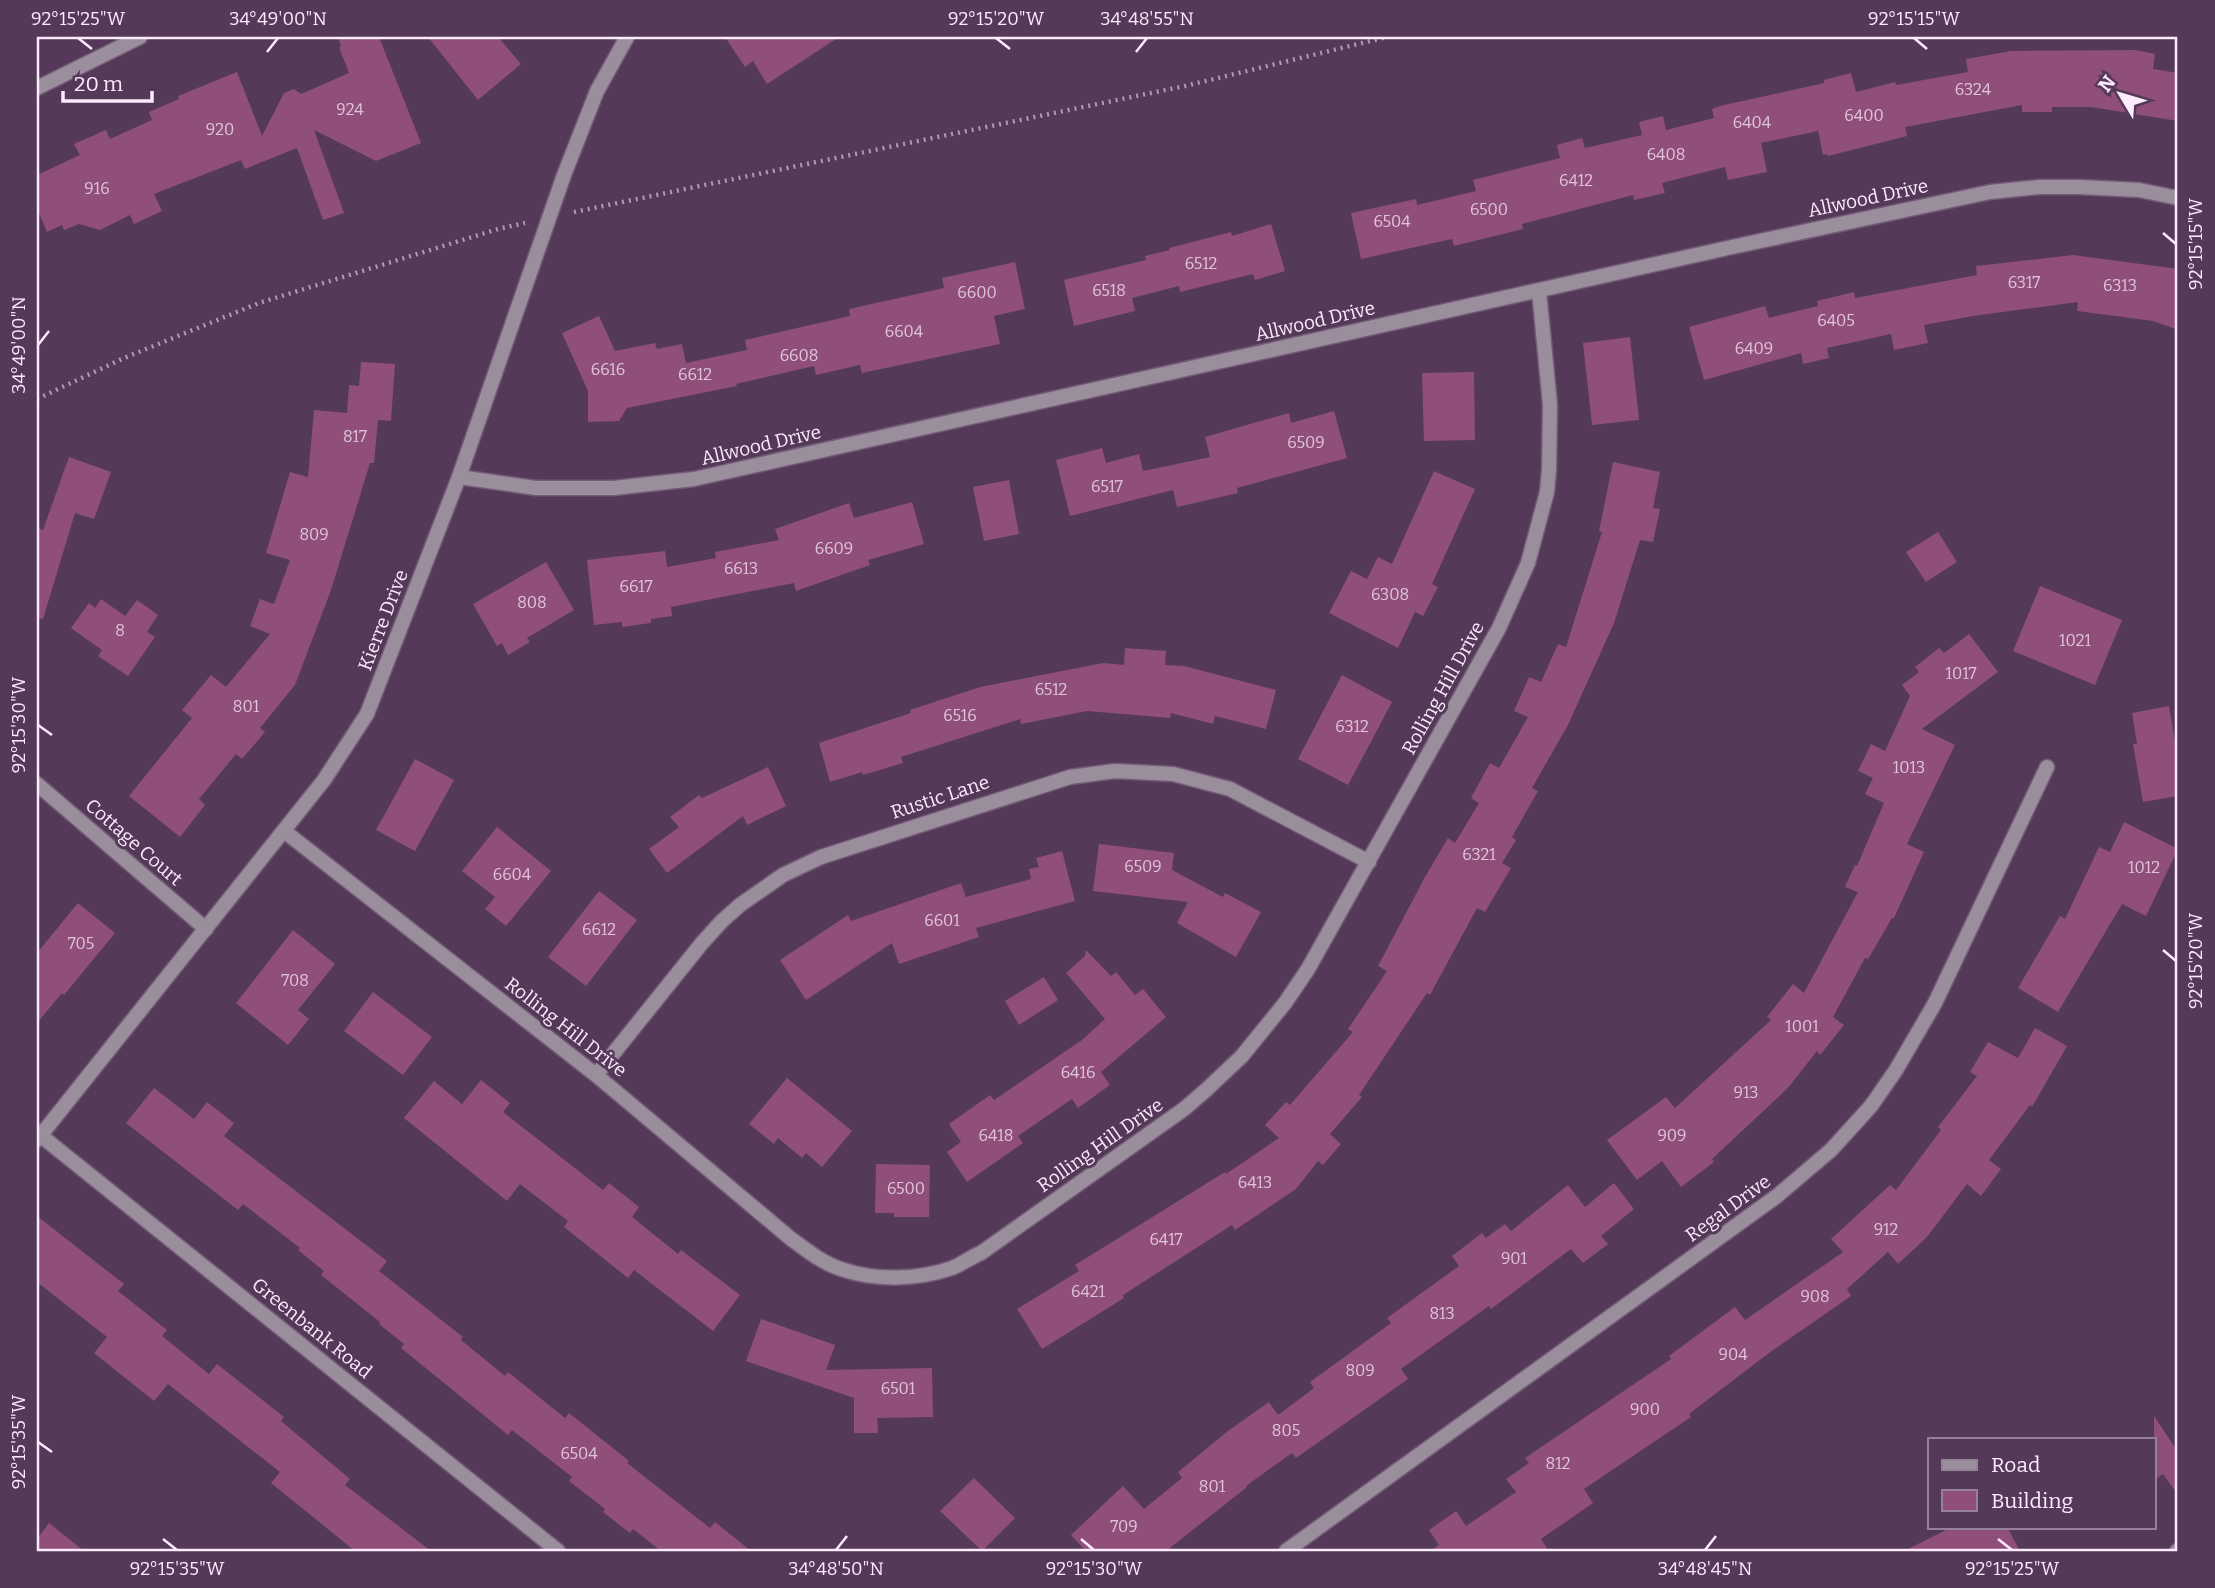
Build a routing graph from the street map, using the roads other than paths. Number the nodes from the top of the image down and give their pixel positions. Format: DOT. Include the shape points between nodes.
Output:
graph roads {
  1 [pos="140,37"];
  2 [pos="627,37"];
  3 [pos="37,88"];
  4 [pos="2178,198"];
  5 [pos="1539,291"];
  6 [pos="459,477"];
  7 [pos="2047,767"];
  8 [pos="37,784"];
  9 [pos="284,831"];
  10 [pos="1369,862"];
  11 [pos="206,929"];
  12 [pos="596,1075"];
  13 [pos="38,1137"];
  14 [pos="558,1551"];
  15 [pos="1286,1551"];
  1 -- 3 [label="street"];
  2 -- 6 [label="street, Kierre Drive" via="597,91"];
  4 -- 5 [label="street, Allwood Drive" via="2139,190 2079,187 1990,192"];
  5 -- 6 [label="street, Allwood Drive" via="694,479 614,488 549,488"];
  5 -- 10 [label="street, Rolling Hill Drive" via="1549,405 1549,470 1528,563 1499,628"];
  6 -- 9 [label="street, Kierre Drive" via="367,714"];
  7 -- 15 [label="street, Regal Drive" via="1935,1003 1871,1106 1831,1150 1777,1196"];
  8 -- 11 [label="street, Cottage Court"];
  9 -- 11 [label="street, Kierre Drive"];
  9 -- 12 [label="street, Rolling Hill Drive"];
  10 -- 12 [label="street, Rustic Lane" via="1230,789 1146,771 1070,777 821,857 783,875 722,921"];
  10 -- 12 [label="street, Rolling Hill Drive" via="1285,1003 1242,1056 1184,1109 981,1253 952,1268 881,1277 838,1268 790,1238"];
  11 -- 13 [label="street, Kierre Drive"];
  13 -- 14 [label="street, Greenbank Road"];
}
